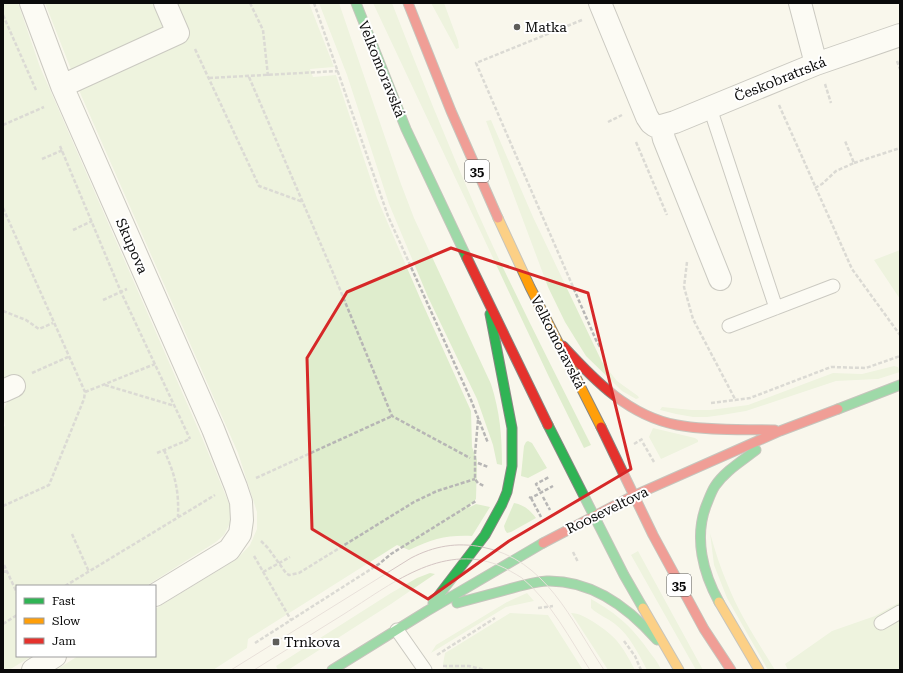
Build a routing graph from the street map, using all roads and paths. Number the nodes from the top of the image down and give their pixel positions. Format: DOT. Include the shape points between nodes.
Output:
graph roads {
  1 [pos="31,3"];
  2 [pos="165,3"];
  3 [pos="250,3"];
  4 [pos="314,3"];
  5 [pos="356,3"];
  6 [pos="408,3"];
  7 [pos="600,3"];
  8 [pos="800,3"];
  9 [pos="3,15"];
  10 [pos="584,19"];
  11 [pos="178,33"];
  12 [pos="900,35"];
  13 [pos="338,71"];
  14 [pos="820,73"];
  15 [pos="268,76"];
  16 [pos="249,77"];
  17 [pos="209,78"];
  18 [pos="769,82"];
  19 [pos="62,86"];
  20 [pos="38,93"];
  21 [pos="41,100"];
  22 [pos="831,103"];
  23 [pos="710,108"];
  24 [pos="624,114"];
  25 [pos="608,122"];
  26 [pos="3,125"];
  27 [pos="661,126"];
  28 [pos="845,141"];
  29 [pos="59,143"];
  30 [pos="67,148"];
  31 [pos="900,148"];
  32 [pos="62,150"];
  33 [pos="42,159"];
  34 [pos="854,163"];
  35 [pos="815,188"];
  36 [pos="303,202"];
  37 [pos="3,208"];
  38 [pos="97,219"];
  39 [pos="92,221"];
  40 [pos="72,230"];
  41 [pos="687,263"];
  42 [pos="720,279"];
  43 [pos="833,286"];
  44 [pos="122,292"];
  45 [pos="487,299"];
  46 [pos="103,300"];
  47 [pos="776,308"];
  48 [pos="3,311"];
  49 [pos="53,323"];
  50 [pos="728,326"];
  51 [pos="900,335"];
  52 [pos="554,336"];
  53 [pos="68,357"];
  54 [pos="900,357"];
  55 [pos="605,358"];
  56 [pos="155,364"];
  57 [pos="105,384"];
  58 [pos="900,385"];
  59 [pos="8,388"];
  60 [pos="85,392"];
  61 [pos="175,406"];
  62 [pos="392,416"];
  63 [pos="780,430"];
  64 [pos="643,442"];
  65 [pos="164,450"];
  66 [pos="157,453"];
  67 [pos="470,458"];
  68 [pos="654,462"];
  69 [pos="478,463"];
  70 [pos="490,468"];
  71 [pos="551,476"];
  72 [pos="475,479"];
  73 [pos="245,483"];
  74 [pos="556,485"];
  75 [pos="488,487"];
  76 [pos="540,491"];
  77 [pos="214,496"];
  78 [pos="633,496"];
  79 [pos="543,497"];
  80 [pos="478,499"];
  81 [pos="3,506"];
  82 [pos="550,510"];
  83 [pos="540,516"];
  84 [pos="593,517"];
  85 [pos="178,518"];
  86 [pos="72,534"];
  87 [pos="246,543"];
  88 [pos="290,557"];
  89 [pos="278,563"];
  90 [pos="4,565"];
  91 [pos="7,570"];
  92 [pos="3,572"];
  93 [pos="89,572"];
  94 [pos="263,572"];
  95 [pos="67,585"];
  96 [pos="16,591"];
  97 [pos="156,594"];
  98 [pos="555,606"];
  99 [pos="532,608"];
  100 [pos="427,611"];
  101 [pos="900,612"];
  102 [pos="16,616"];
  103 [pos="495,618"];
  104 [pos="291,620"];
  105 [pos="881,623"];
  106 [pos="3,624"];
  107 [pos="397,630"];
  108 [pos="623,640"];
  109 [pos="255,643"];
  110 [pos="54,657"];
  111 [pos="432,658"];
  112 [pos="441,666"];
  113 [pos="33,670"];
  114 [pos="332,670"];
  115 [pos="425,670"];
  116 [pos="485,670"];
  117 [pos="641,670"];
  118 [pos="679,670"];
  119 [pos="731,670"];
  120 [pos="759,670"];
  1 -- 19 [label="street, Skupova"];
  2 -- 11 [label="street"];
  3 -- 15 [label="path" via="263,30"];
  4 -- 13 [label="path"];
  5 -- 45 [label="main road, Velkomoravská" via="406,129"];
  6 -- 52 [label="main road, Velkomoravská / 35" via="451,112"];
  7 -- 27 [label="street" via="647,117 651,123"];
  8 -- 14 [label="street"];
  9 -- 20 [label="path"];
  10 -- 55 [label="path" via="476,63"];
  11 -- 17 [label="path" via="190,39"];
  11 -- 19 [label="street"];
  12 -- 14 [label="street, Českobratrská"];
  13 -- 15 [label="path"];
  13 -- 72 [label="path" via="388,216 478,419"];
  14 -- 18 [label="street, Českobratrská"];
  14 -- 22 [label="path"];
  15 -- 16 [label="path"];
  16 -- 17 [label="path"];
  16 -- 36 [label="path"];
  17 -- 36 [label="path" via="259,186"];
  18 -- 23 [label="street, Českobratrská"];
  18 -- 35 [label="path"];
  19 -- 73 [label="street, Skupova" via="213,429"];
  21 -- 26 [label="path" via="44,107"];
  23 -- 27 [label="street, Českobratrská"];
  23 -- 47 [label="lane"];
  24 -- 25 [label="path"];
  27 -- 42 [label="street"];
  28 -- 34 [label="path"];
  29 -- 32 [label="path"];
  30 -- 32 [label="path"];
  31 -- 34 [label="path"];
  32 -- 33 [label="path"];
  32 -- 39 [label="path"];
  34 -- 35 [label="path" via="836,171"];
  35 -- 51 [label="path" via="852,269"];
  36 -- 62 [label="path"];
  37 -- 49 [label="path"];
  38 -- 39 [label="path"];
  39 -- 40 [label="path"];
  39 -- 44 [label="path"];
  41 -- 54 [label="path" via="684,287 693,319 736,401 831,367 866,368"];
  43 -- 47 [label="lane"];
  44 -- 46 [label="path"];
  44 -- 56 [label="path"];
  45 -- 84 [label="main road, Velkomoravská"];
  45 -- 100 [label="main road" via="512,428 510,480 502,504 485,535"];
  47 -- 50 [label="lane"];
  48 -- 49 [label="path" via="26,320 39,329"];
  49 -- 53 [label="path"];
  52 -- 63 [label="main road" via="600,385 641,413 665,422 694,427"];
  52 -- 78 [label="main road, Velkomoravská / 35"];
  53 -- 59 [label="path" via="21,378"];
  53 -- 60 [label="path"];
  56 -- 57 [label="path"];
  56 -- 61 [label="path"];
  57 -- 60 [label="path"];
  57 -- 61 [label="path"];
  58 -- 63 [label="main road, Rooseveltova"];
  60 -- 81 [label="path" via="49,485"];
  61 -- 65 [label="path" via="190,439"];
  62 -- 67 [label="path"];
  62 -- 73 [label="path"];
  63 -- 78 [label="main road, Rooseveltova"];
  63 -- 120 [label="main road" via="722,477 714,488 701,519 701,553 710,582"];
  64 -- 68 [label="path"];
  65 -- 66 [label="path"];
  65 -- 85 [label="path" via="177,487"];
  69 -- 70 [label="path"];
  71 -- 76 [label="path" via="536,484"];
  72 -- 75 [label="path"];
  72 -- 89 [label="path" via="437,491 414,502 299,573 289,575"];
  73 -- 87 [label="street" via="241,502"];
  74 -- 83 [label="path" via="531,498"];
  77 -- 85 [label="path"];
  78 -- 84 [label="main road, Rooseveltova"];
  78 -- 119 [label="main road, Velkomoravská / 35" via="704,629"];
  79 -- 82 [label="path"];
  80 -- 104 [label="path"];
  84 -- 100 [label="main road, Rooseveltova" via="552,537"];
  84 -- 118 [label="main road, Velkomoravská"];
  85 -- 93 [label="path"];
  86 -- 93 [label="path"];
  87 -- 89 [label="path" via="257,538"];
  87 -- 94 [label="path"];
  87 -- 97 [label="street" via="229,550"];
  88 -- 89 [label="path"];
  89 -- 94 [label="path"];
  90 -- 91 [label="path"];
  91 -- 92 [label="path"];
  91 -- 96 [label="path"];
  93 -- 95 [label="path"];
  94 -- 104 [label="path"];
  98 -- 99 [label="path"];
  100 -- 107 [label="main road, Rooseveltova"];
  100 -- 118 [label="main road" via="528,584 547,581 572,583 622,606 656,639"];
  101 -- 105 [label="lane"];
  102 -- 106 [label="path"];
  103 -- 111 [label="path"];
  104 -- 109 [label="path"];
  107 -- 114 [label="main road, Rooseveltova"];
  107 -- 115 [label="lane"];
  108 -- 117 [label="path"];
  110 -- 113 [label="street"];
  112 -- 116 [label="path" via="469,666"];
}
